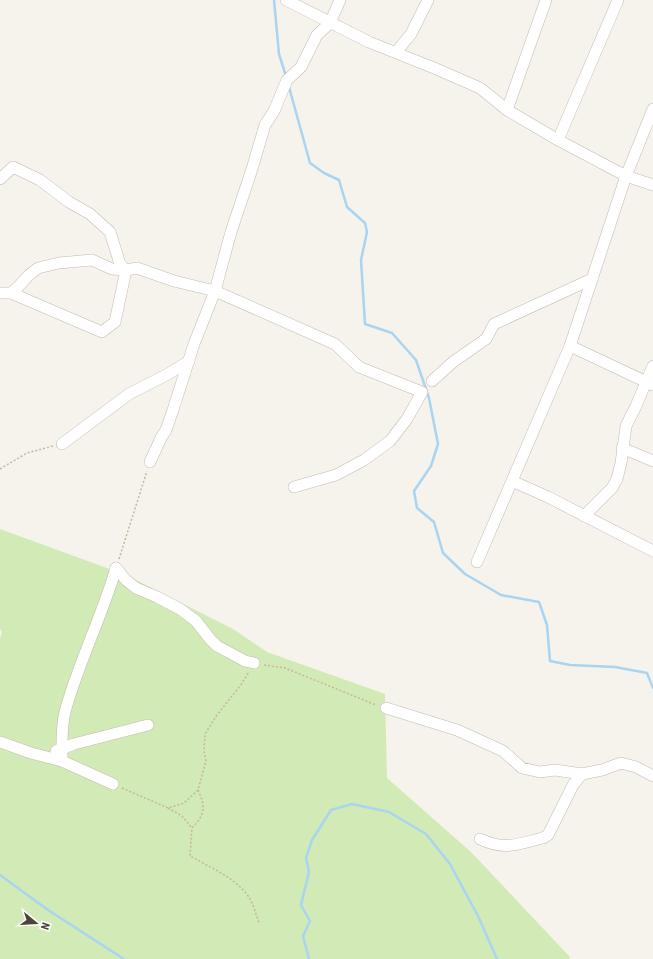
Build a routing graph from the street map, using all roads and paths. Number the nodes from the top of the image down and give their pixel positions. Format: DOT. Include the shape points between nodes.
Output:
graph roads {
  1 [pos="286,0"];
  2 [pos="340,0"];
  3 [pos="428,0"];
  4 [pos="546,0"];
  5 [pos="618,0"];
  6 [pos="330,23"];
  7 [pos="396,52"];
  8 [pos="653,109"];
  9 [pos="507,110"];
  10 [pos="558,140"];
  11 [pos="626,176"];
  12 [pos="0,178"];
  13 [pos="653,185"];
  14 [pos="126,270"];
  15 [pos="592,279"];
  16 [pos="215,291"];
  17 [pos="5,293"];
  18 [pos="570,346"];
  19 [pos="189,361"];
  20 [pos="653,366"];
  21 [pos="432,381"];
  22 [pos="650,383"];
  23 [pos="62,444"];
  24 [pos="622,448"];
  25 [pos="653,461"];
  26 [pos="150,462"];
  27 [pos="0,470"];
  28 [pos="512,481"];
  29 [pos="294,487"];
  30 [pos="584,516"];
  31 [pos="653,551"];
  32 [pos="477,562"];
  33 [pos="116,568"];
  34 [pos="254,663"];
  35 [pos="386,708"];
  36 [pos="148,725"];
  37 [pos="0,742"];
  38 [pos="62,748"];
  39 [pos="45,756"];
  40 [pos="62,761"];
  41 [pos="582,774"];
  42 [pos="653,776"];
  43 [pos="113,784"];
  44 [pos="198,790"];
  45 [pos="168,808"];
  46 [pos="192,828"];
  47 [pos="480,839"];
  48 [pos="259,923"];
  1 -- 6 [label="street"];
  2 -- 6 [label="street"];
  3 -- 7 [label="street" via="411,34"];
  4 -- 9 [label="street"];
  5 -- 10 [label="street"];
  6 -- 7 [label="street"];
  6 -- 16 [label="street" via="317,35 300,67 287,80 265,125"];
  7 -- 9 [label="street" via="480,88"];
  8 -- 11 [label="street"];
  9 -- 10 [label="street"];
  10 -- 11 [label="street"];
  11 -- 13 [label="street"];
  11 -- 15 [label="street"];
  12 -- 14 [label="street" via="13,167 40,180 90,214 110,232 120,264"];
  14 -- 16 [label="street" via="137,268 174,281"];
  14 -- 17 [label="street" via="112,269 92,260 60,263 38,268 18,287"];
  14 -- 17 [label="street" via="115,322 102,332"];
  15 -- 18 [label="street"];
  15 -- 21 [label="street" via="494,324 486,339 453,362"];
  16 -- 19 [label="street"];
  16 -- 29 [label="street" via="335,344 359,367 422,392 407,419 390,441 364,460 336,475"];
  18 -- 22 [label="street"];
  18 -- 28 [label="street"];
  19 -- 23 [label="street" via="128,394"];
  19 -- 26 [label="street" via="168,425"];
  20 -- 22 [label="street"];
  22 -- 24 [label="street" via="626,426"];
  23 -- 27 [label="path" via="27,454"];
  24 -- 25 [label="street"];
  24 -- 30 [label="street" via="621,463 612,488"];
  26 -- 33 [label="path"];
  28 -- 30 [label="street"];
  28 -- 32 [label="street"];
  30 -- 31 [label="street"];
  33 -- 34 [label="street" via="136,588 180,609 196,621 217,646 244,661"];
  33 -- 38 [label="street" via="109,594 86,649 65,713"];
  34 -- 35 [label="path" via="286,668"];
  34 -- 44 [label="path" via="205,734 206,761"];
  35 -- 41 [label="street" via="457,730 503,751 522,768 540,772 555,770"];
  36 -- 38 [label="street"];
  37 -- 39 [label="street"];
  38 -- 39 [label="street"];
  38 -- 40 [label="street"];
  39 -- 40 [label="street"];
  40 -- 43 [label="street"];
  41 -- 42 [label="street" via="621,763"];
  41 -- 47 [label="street" via="548,835 504,846"];
  43 -- 45 [label="path"];
  44 -- 45 [label="path" via="184,803"];
  44 -- 46 [label="path" via="204,810"];
  45 -- 46 [label="path" via="182,816"];
  46 -- 48 [label="path" via="190,856 245,892 253,904"];
}
